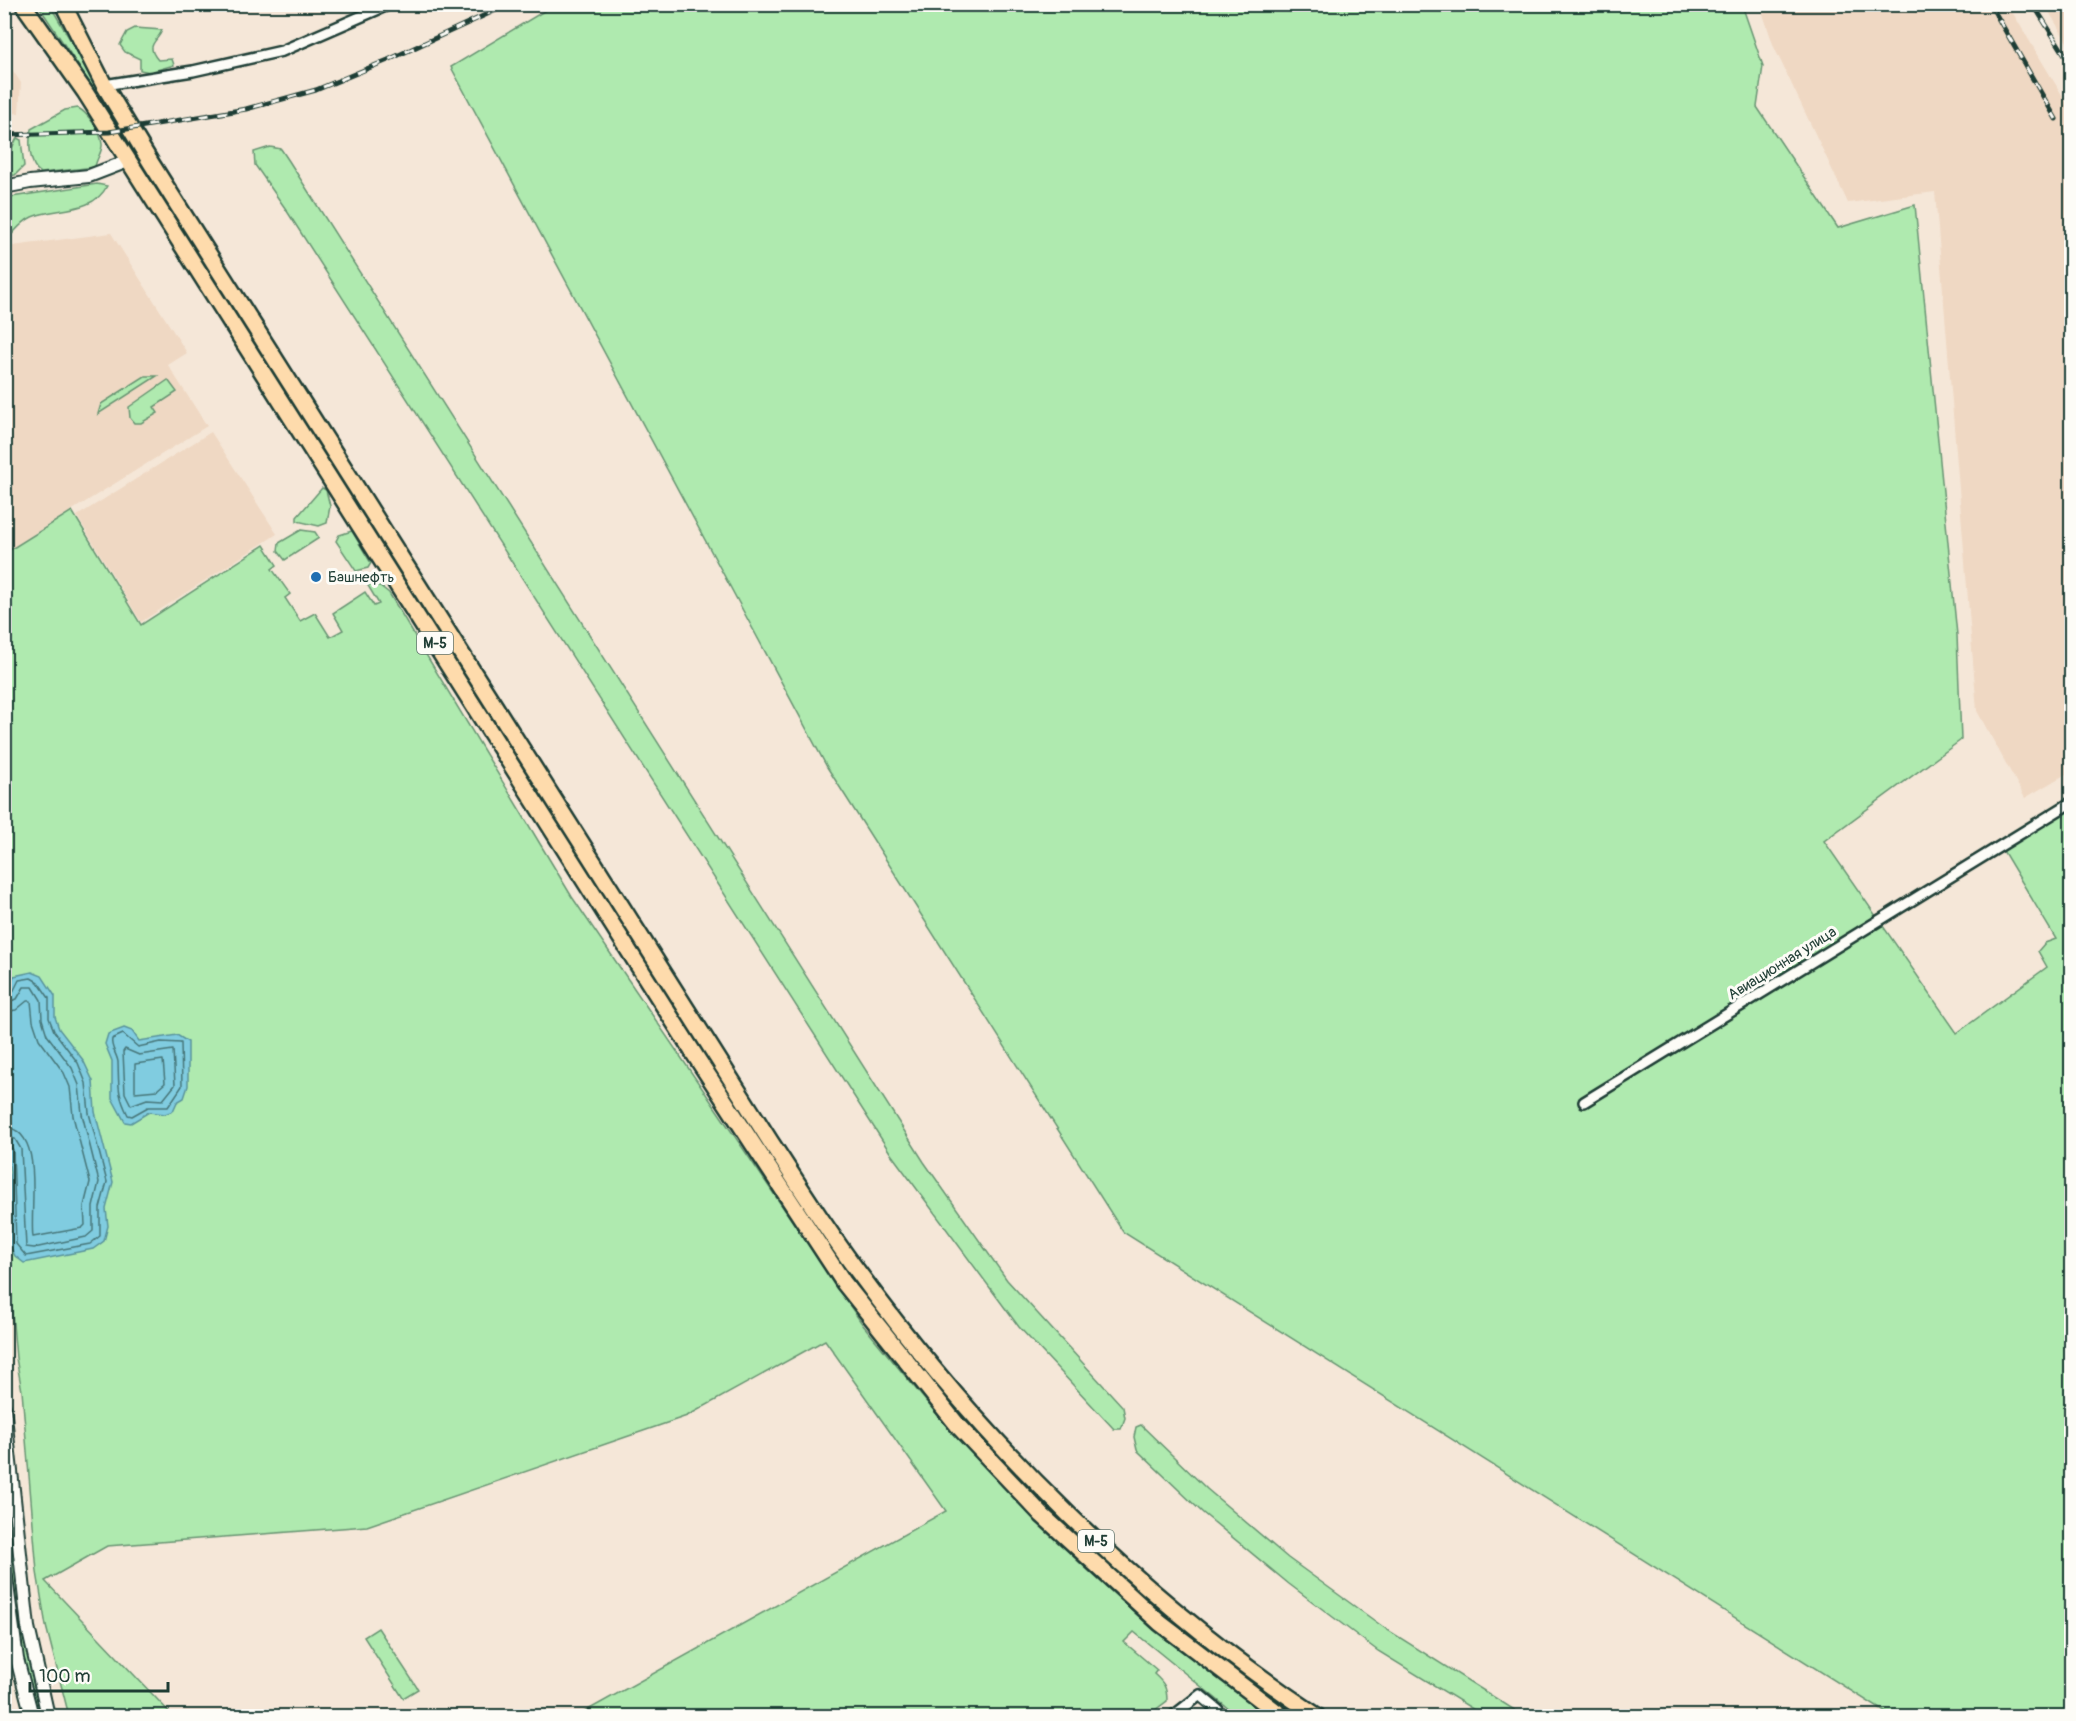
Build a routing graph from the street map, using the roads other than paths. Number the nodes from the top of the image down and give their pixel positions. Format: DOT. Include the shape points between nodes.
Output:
graph roads {
  1 [pos="24,4"];
  2 [pos="63,4"];
  3 [pos="390,4"];
  4 [pos="104,85"];
  5 [pos="128,161"];
  6 [pos="4,187"];
  7 [pos="2072,802"];
  8 [pos="1584,1102"];
  9 [pos="4,1407"];
  10 [pos="4,1563"];
  11 [pos="32,1716"];
  12 [pos="48,1716"];
  13 [pos="1173,1716"];
  14 [pos="1210,1716"];
  15 [pos="1282,1716"];
  16 [pos="1317,1716"];
  1 -- 5 [label="highway, М-5"];
  2 -- 4 [label="highway, М-5"];
  3 -- 4 [label="street" via="282,51"];
  4 -- 16 [label="highway, М-5" via="440,623 859,1274 969,1411 1100,1545 1179,1616 1258,1677"];
  5 -- 6 [label="street" via="89,177"];
  5 -- 15 [label="highway, М-5" via="698,1060 844,1283 959,1427 1042,1515 1160,1623"];
  7 -- 8 [label="street, Авиационная улица"];
  9 -- 12 [label="street" via="26,1617"];
  10 -- 11 [label="street" via="17,1659"];
  13 -- 14 [label="street" via="1200,1695 1218,1710"];
}
